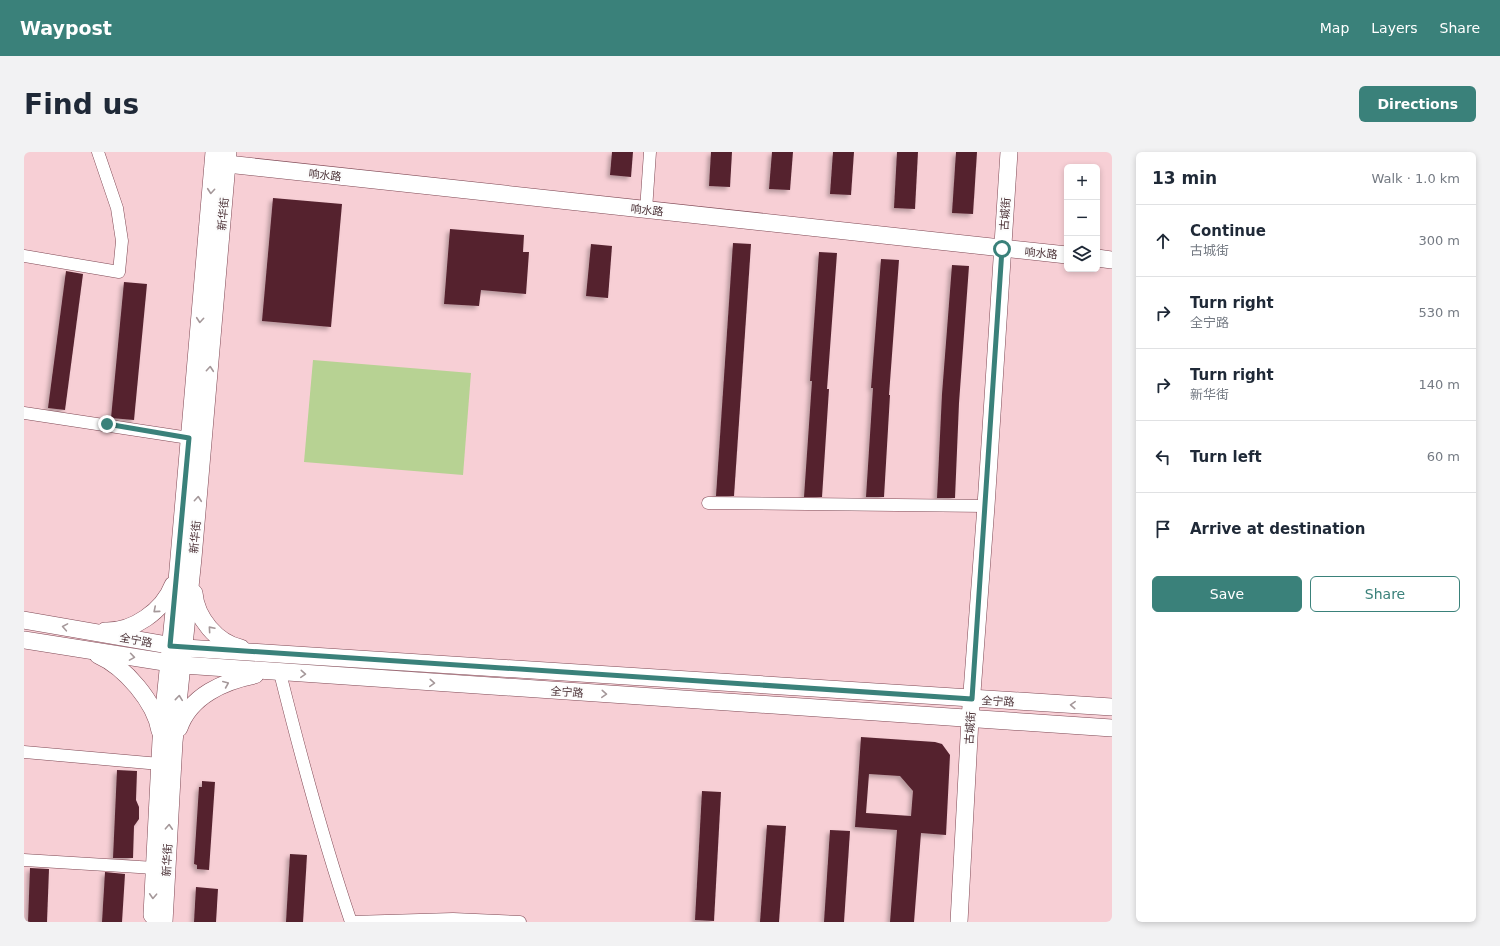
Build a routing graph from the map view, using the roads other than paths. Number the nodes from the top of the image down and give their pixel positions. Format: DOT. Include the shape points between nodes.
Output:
graph roads {
  1 [pos="98,152"];
  2 [pos="214,152"];
  3 [pos="650,152"];
  4 [pos="1009,152"];
  5 [pos="228,158"];
  6 [pos="646,210"];
  7 [pos="1002,249"];
  8 [pos="1064,255"];
  9 [pos="24,256"];
  10 [pos="1100,258"];
  11 [pos="1112,260"];
  12 [pos="24,413"];
  13 [pos="189,438"];
  14 [pos="708,503"];
  15 [pos="986,506"];
  16 [pos="186,554"];
  17 [pos="24,620"];
  18 [pos="84,631"];
  19 [pos="24,640"];
  20 [pos="76,648"];
  21 [pos="271,654"];
  22 [pos="176,655"];
  23 [pos="275,672"];
  24 [pos="972,699"];
  25 [pos="1112,708"];
  26 [pos="970,719"];
  27 [pos="1112,728"];
  28 [pos="168,741"];
  29 [pos="24,752"];
  30 [pos="160,764"];
  31 [pos="24,860"];
  32 [pos="155,868"];
  33 [pos="152,922"];
  34 [pos="164,922"];
  35 [pos="351,922"];
  36 [pos="520,922"];
  37 [pos="959,922"];
  1 -- 9 [label="street" via="117,208 122,240 119,272"];
  2 -- 13 [label="main road, 新华街, one-way"];
  3 -- 6 [label="street"];
  4 -- 7 [label="main road, 古城街"];
  5 -- 6 [label="main road, 响水路"];
  16 -- 5 [label="main road, 新华街, one-way"];
  6 -- 7 [label="main road, 响水路"];
  7 -- 8 [label="main road, 响水路"];
  7 -- 15 [label="main road, 古城街"];
  10 -- 11 [label="main road"];
  12 -- 13 [label="street"];
  13 -- 16 [label="main road, 新华街"];
  14 -- 15 [label="street"];
  15 -- 24 [label="main road, 古城街"];
  16 -- 18 [label="main road, one-way" via="168,597 160,607 136,623 113,631"];
  21 -- 16 [label="main road, one-way" via="236,647 216,635 207,626 195,605"];
  16 -- 22 [label="main road, 新华街"];
  18 -- 17 [label="main road, 全宁路, one-way"];
  18 -- 22 [label="main road, 全宁路"];
  19 -- 20 [label="main road, 全宁路"];
  20 -- 22 [label="main road, 全宁路, one-way"];
  20 -- 28 [label="main road" via="100,656 114,664 126,676 151,708"];
  21 -- 22 [label="main road, 全宁路"];
  21 -- 24 [label="main road, 全宁路"];
  22 -- 23 [label="main road, 全宁路"];
  22 -- 28 [label="main road, 新华街"];
  23 -- 26 [label="main road, 全宁路, one-way"];
  28 -- 23 [label="main road, one-way" via="183,718 205,694 223,684 242,678"];
  23 -- 35 [label="street"];
  25 -- 24 [label="main road, 全宁路, one-way"];
  24 -- 26 [label="main road, 古城街"];
  26 -- 27 [label="main road, 全宁路"];
  26 -- 37 [label="main road, 古城街"];
  28 -- 30 [label="main road, 新华街"];
  34 -- 28 [label="main road, 新华街, one-way"];
  29 -- 30 [label="street"];
  30 -- 32 [label="main road, 新华街"];
  31 -- 32 [label="street"];
  32 -- 33 [label="main road, 新华街, one-way"];
  35 -- 36 [label="street" via="453,919"];
}
